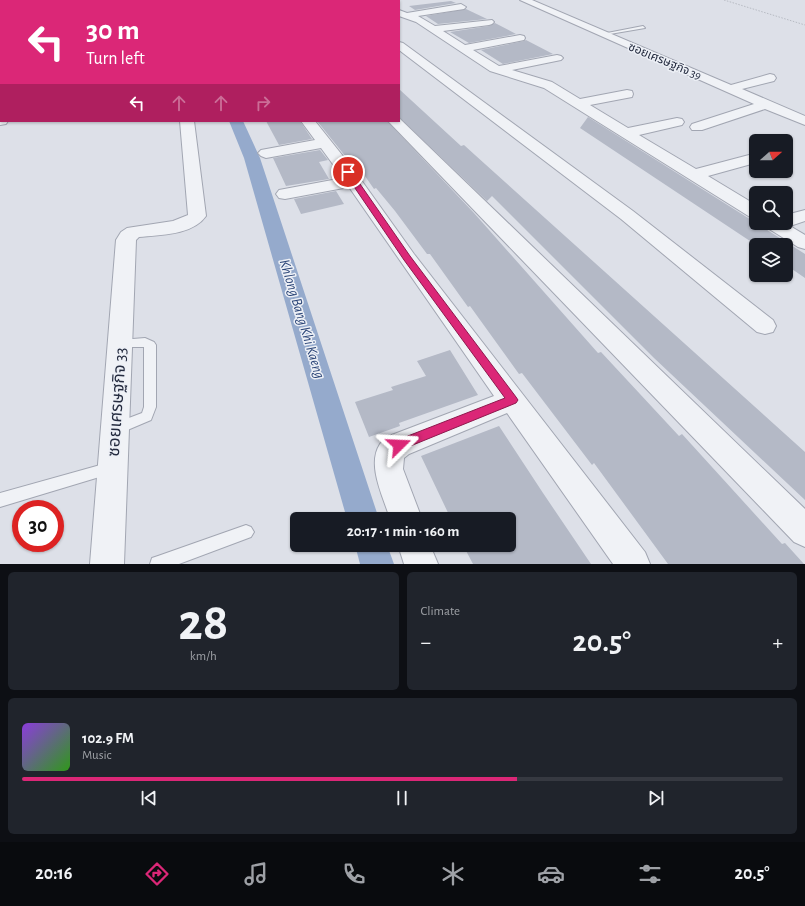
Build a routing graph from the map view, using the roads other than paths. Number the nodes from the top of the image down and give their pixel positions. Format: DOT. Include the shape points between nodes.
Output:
graph roads {
  1 [pos="524,0"];
  2 [pos="461,7"];
  3 [pos="402,9"];
  4 [pos="489,22"];
  5 [pos="643,27"];
  6 [pos="435,29"];
  7 [pos="604,34"];
  8 [pos="520,38"];
  9 [pos="400,46"];
  10 [pos="464,48"];
  11 [pos="557,58"];
  12 [pos="498,69"];
  13 [pos="770,78"];
  14 [pos="729,88"];
  15 [pos="627,94"];
  16 [pos="578,104"];
  17 [pos="766,104"];
  18 [pos="805,110"];
  19 [pos="791,115"];
  20 [pos="805,121"];
  21 [pos="187,122"];
  22 [pos="309,122"];
  23 [pos="396,122"];
  24 [pos="677,122"];
  25 [pos="697,127"];
  26 [pos="626,133"];
  27 [pos="325,143"];
  28 [pos="266,153"];
  29 [pos="749,160"];
  30 [pos="694,175"];
  31 [pos="353,180"];
  32 [pos="285,194"];
  33 [pos="749,209"];
  34 [pos="805,215"];
  35 [pos="793,219"];
  36 [pos="787,230"];
  37 [pos="805,243"];
  38 [pos="765,326"];
  39 [pos="120,344"];
  40 [pos="512,400"];
  41 [pos="115,430"];
  42 [pos="113,467"];
  43 [pos="0,500"];
  44 [pos="404,512"];
  45 [pos="805,531"];
  46 [pos="246,532"];
  47 [pos="417,552"];
  48 [pos="107,564"];
  49 [pos="158,564"];
  50 [pos="421,564"];
  51 [pos="633,564"];
  1 -- 7 [label="street, ซอยเศรษฐกิจ 39"];
  2 -- 3 [label="street"];
  3 -- 6 [label="street"];
  4 -- 6 [label="street"];
  5 -- 7 [label="lane"];
  6 -- 10 [label="street"];
  7 -- 14 [label="street, ซอยเศรษฐกิจ 39"];
  8 -- 10 [label="street"];
  9 -- 38 [label="street" via="627,215"];
  10 -- 12 [label="street"];
  11 -- 12 [label="street"];
  12 -- 16 [label="street" via="540,81"];
  13 -- 14 [label="street"];
  14 -- 17 [label="street, ซอยเศรษฐกิจ 39"];
  15 -- 16 [label="street"];
  16 -- 26 [label="street"];
  17 -- 19 [label="street, ซอยเศรษฐกิจ 39"];
  17 -- 25 [label="street"];
  18 -- 19 [label="street"];
  19 -- 20 [label="street, ซอยเศรษฐกิจ 39"];
  21 -- 39 [label="street, ซอยเศรษฐกิจ 33" via="197,216 192,222 182,225 134,232 128,236"];
  22 -- 27 [label="street"];
  23 -- 45 [label="street"];
  24 -- 26 [label="street"];
  26 -- 30 [label="street"];
  27 -- 28 [label="street"];
  27 -- 31 [label="street"];
  29 -- 30 [label="street"];
  30 -- 33 [label="street"];
  31 -- 32 [label="street"];
  31 -- 40 [label="street"];
  34 -- 35 [label="street"];
  36 -- 37 [label="street"];
  39 -- 41 [label="street, ซอยเศรษฐกิจ 33"];
  39 -- 41 [label="lane" via="145,342 150,345 150,407 147,416"];
  40 -- 44 [label="street" via="399,445 390,452 389,469"];
  40 -- 51 [label="street"];
  41 -- 42 [label="street, ซอยเศรษฐกิจ 33"];
  42 -- 43 [label="lane"];
  42 -- 48 [label="street, ซอยเศรษฐกิจ 33"];
  46 -- 49 [label="lane"];
  47 -- 50 [label="street"];
}
